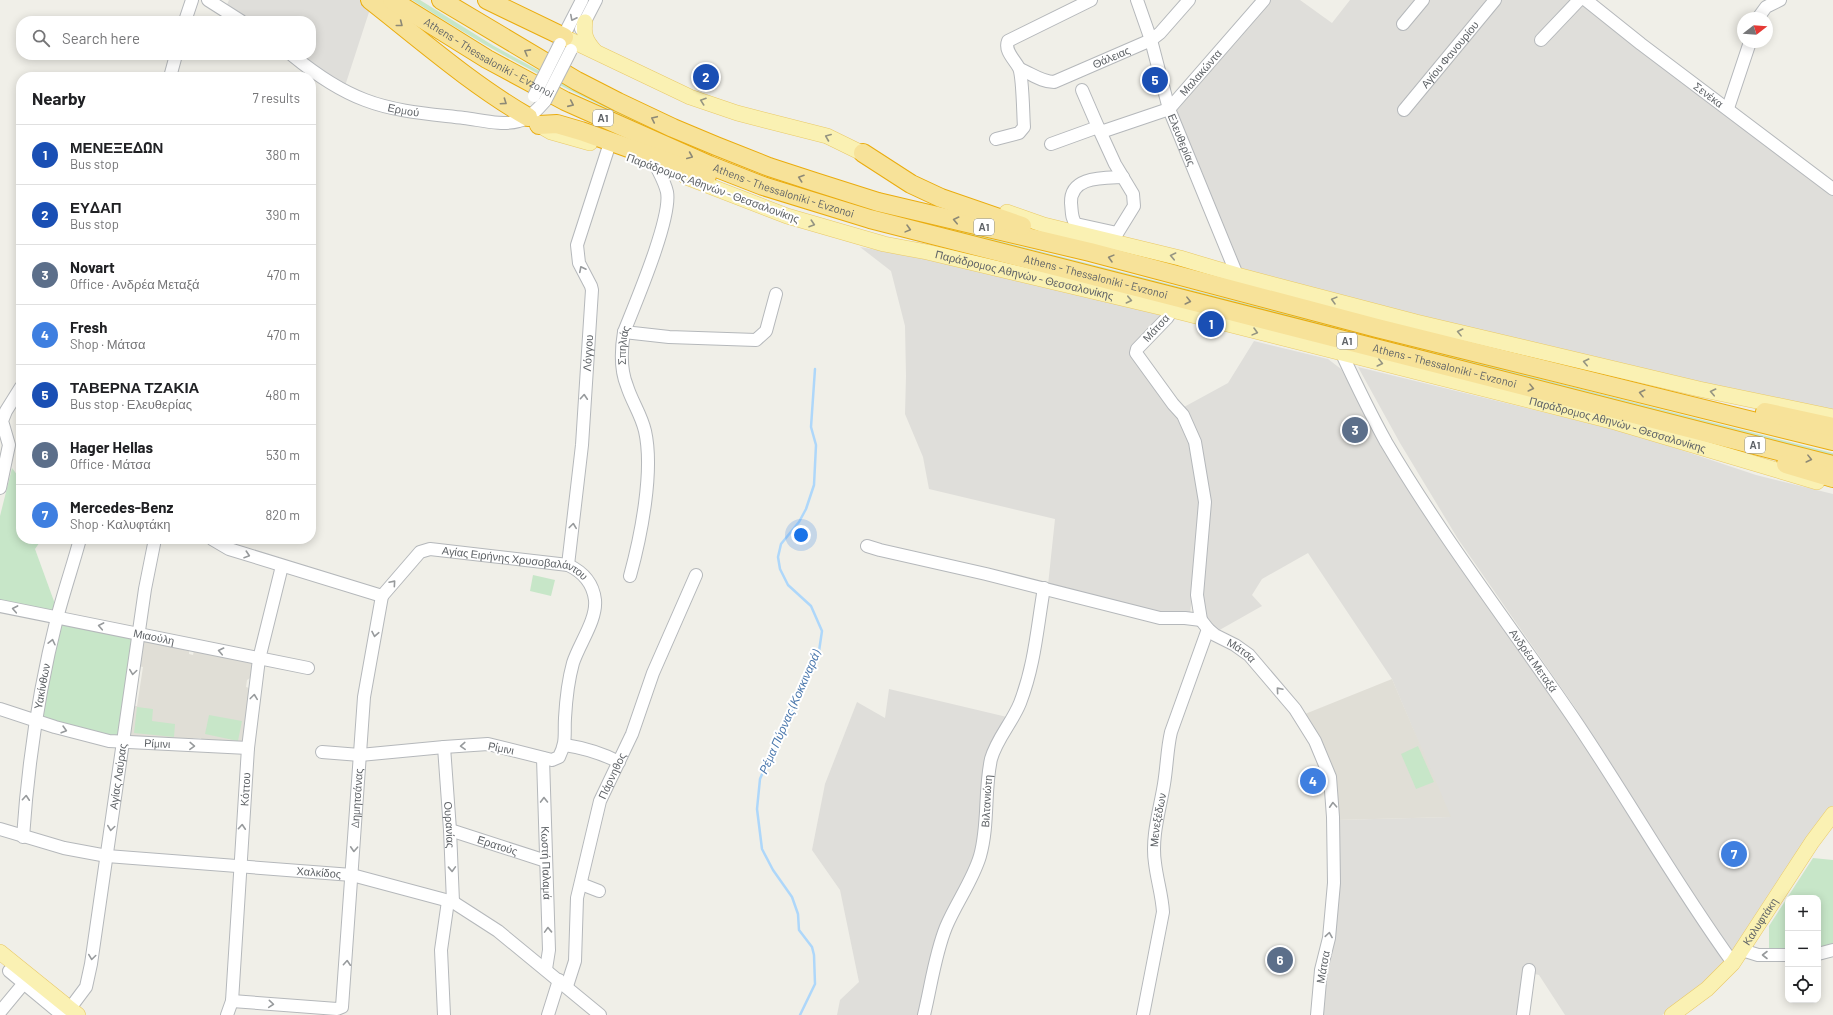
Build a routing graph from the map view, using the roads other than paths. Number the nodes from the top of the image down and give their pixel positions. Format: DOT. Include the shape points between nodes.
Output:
graph roads {
  1 [pos="192,0"];
  2 [pos="208,0"];
  3 [pos="370,0"];
  4 [pos="392,0"];
  5 [pos="441,0"];
  6 [pos="487,0"];
  7 [pos="582,0"];
  8 [pos="596,0"];
  9 [pos="1091,0"];
  10 [pos="1137,0"];
  11 [pos="1189,0"];
  12 [pos="1264,0"];
  13 [pos="1423,0"];
  14 [pos="1494,0"];
  15 [pos="1579,0"];
  16 [pos="1586,0"];
  17 [pos="1780,0"];
  18 [pos="222,4"];
  19 [pos="1762,12"];
  20 [pos="187,16"];
  21 [pos="235,16"];
  22 [pos="585,22"];
  23 [pos="1404,24"];
  24 [pos="1151,40"];
  25 [pos="1541,40"];
  26 [pos="567,43"];
  27 [pos="1748,48"];
  28 [pos="594,50"];
  29 [pos="175,60"];
  30 [pos="299,60"];
  31 [pos="1020,69"];
  32 [pos="171,72"];
  33 [pos="315,72"];
  34 [pos="316,73"];
  35 [pos="1082,90"];
  36 [pos="1728,108"];
  37 [pos="1169,110"];
  38 [pos="1404,110"];
  39 [pos="533,121"];
  40 [pos="1100,129"];
  41 [pos="996,138"];
  42 [pos="1051,144"];
  43 [pos="608,149"];
  44 [pos="863,154"];
  45 [pos="656,166"];
  46 [pos="1122,177"];
  47 [pos="1833,189"];
  48 [pos="829,206"];
  49 [pos="1114,237"];
  50 [pos="1090,252"];
  51 [pos="1237,275"];
  52 [pos="776,294"];
  53 [pos="1172,310"];
  54 [pos="624,332"];
  55 [pos="1342,354"];
  56 [pos="16,396"];
  57 [pos="1680,402"];
  58 [pos="1833,417"];
  59 [pos="1676,424"];
  60 [pos="1833,427"];
  61 [pos="3,437"];
  62 [pos="1833,441"];
  63 [pos="16,444"];
  64 [pos="1833,465"];
  65 [pos="1833,478"];
  66 [pos="1833,486"];
  67 [pos="0,488"];
  68 [pos="79,544"];
  69 [pos="155,544"];
  70 [pos="220,544"];
  71 [pos="867,546"];
  72 [pos="568,565"];
  73 [pos="282,566"];
  74 [pos="696,575"];
  75 [pos="630,576"];
  76 [pos="1044,588"];
  77 [pos="382,596"];
  78 [pos="0,606"];
  79 [pos="58,617"];
  80 [pos="1204,625"];
  81 [pos="139,633"];
  82 [pos="259,659"];
  83 [pos="308,668"];
  84 [pos="0,708"];
  85 [pos="36,721"];
  86 [pos="123,743"];
  87 [pos="565,745"];
  88 [pos="444,746"];
  89 [pos="248,748"];
  90 [pos="322,752"];
  91 [pos="360,754"];
  92 [pos="559,757"];
  93 [pos="543,758"];
  94 [pos="619,762"];
  95 [pos="1833,814"];
  96 [pos="0,829"];
  97 [pos="450,830"];
  98 [pos="23,837"];
  99 [pos="107,856"];
  100 [pos="546,861"];
  101 [pos="240,866"];
  102 [pos="352,875"];
  103 [pos="581,884"];
  104 [pos="599,891"];
  105 [pos="450,902"];
  106 [pos="1742,950"];
  107 [pos="1833,950"];
  108 [pos="0,952"];
  109 [pos="1821,953"];
  110 [pos="1785,955"];
  111 [pos="1733,963"];
  112 [pos="546,969"];
  113 [pos="1529,970"];
  114 [pos="8,971"];
  115 [pos="24,983"];
  116 [pos="563,983"];
  117 [pos="232,1001"];
  118 [pos="0,1012"];
  119 [pos="69,1013"];
  120 [pos="227,1015"];
  121 [pos="444,1015"];
  122 [pos="548,1015"];
  123 [pos="600,1015"];
  124 [pos="924,1015"];
  125 [pos="1144,1015"];
  126 [pos="1317,1015"];
  127 [pos="1523,1015"];
  128 [pos="1672,1015"];
  1 -- 20 [label="street"];
  2 -- 18 [label="street"];
  3 -- 39 [label="highway, one-way" via="504,103"];
  4 -- 48 [label="highway, Athens - Thessaloniki - Evzonoi / Α1, one-way" via="487,59 565,101 763,186"];
  50 -- 5 [label="highway, Athens - Thessaloniki - Evzonoi / Α1, one-way" via="878,202 769,167 673,128 577,81"];
  6 -- 26 [label="highway"];
  7 -- 26 [label="street, one-way"];
  8 -- 22 [label="street"];
  9 -- 31 [label="street" via="1012,38 1007,44 1008,50"];
  10 -- 24 [label="street, Ελευθερίας"];
  11 -- 24 [label="street, Θάλειας"];
  12 -- 37 [label="street, Μαλακώντα"];
  13 -- 23 [label="street"];
  14 -- 38 [label="street, Αγίου Φανουρίου"];
  15 -- 25 [label="street"];
  16 -- 36 [label="street, Σενέκα"];
  17 -- 19 [label="street" via="1766,7"];
  18 -- 21 [label="street"];
  22 -- 26 [label="street"];
  22 -- 28 [label="main road" via="585,38"];
  24 -- 31 [label="street, Θάλειας" via="1054,82 1045,82"];
  24 -- 37 [label="street, Ελευθερίας"];
  26 -- 28 [label="main road"];
  26 -- 39 [label="street, bridge" via="539,98"];
  27 -- 36 [label="street"];
  44 -- 28 [label="main road, one-way" via="826,136 737,113 690,97"];
  29 -- 32 [label="street"];
  30 -- 33 [label="street, Ερμού"];
  31 -- 41 [label="street" via="1024,127 1019,133"];
  34 -- 39 [label="street, Ερμού" via="349,93 375,104 487,121"];
  35 -- 40 [label="street"];
  36 -- 47 [label="street, Σενέκα"];
  37 -- 40 [label="street"];
  37 -- 51 [label="street, Ελευθερίας"];
  39 -- 43 [label="main road, Παράδρομος Αθηνών - Θεσσαλονίκης" via="551,132"];
  39 -- 48 [label="highway" via="581,131 762,193 809,205"];
  40 -- 42 [label="street"];
  40 -- 46 [label="street"];
  43 -- 45 [label="main road, Παράδρομος Αθηνών - Θεσσαλονίκης"];
  72 -- 43 [label="street, Λόγγου, one-way" via="580,459 592,290 579,263 577,245"];
  44 -- 49 [label="main road" via="943,189 1044,225"];
  44 -- 50 [label="highway" via="911,184 941,198"];
  45 -- 53 [label="main road, Παράδρομος Αθηνών - Θεσσαλονίκης, one-way" via="787,216 862,238"];
  45 -- 54 [label="street, Σπηλιάς" via="667,192 666,212"];
  46 -- 49 [label="street" via="1134,206"];
  46 -- 49 [label="street" via="1085,182 1077,185 1071,195 1072,219 1076,224"];
  48 -- 59 [label="highway, Athens - Thessaloniki - Evzonoi / Α1, one-way" via="1053,267"];
  51 -- 49 [label="main road, one-way"];
  57 -- 50 [label="highway, Athens - Thessaloniki - Evzonoi / Α1, one-way" via="1377,328"];
  58 -- 51 [label="main road, one-way" via="1698,389 1498,342"];
  52 -- 54 [label="street" via="766,331 756,340 669,337"];
  53 -- 55 [label="main road, Παράδρομος Αθηνών - Θεσσαλονίκης, one-way"];
  53 -- 80 [label="street, Μάτσα" via="1136,353 1184,415 1196,442 1205,502 1197,595"];
  54 -- 75 [label="street, Σπηλιάς" via="621,348 623,372 640,414 648,446 639,546"];
  55 -- 66 [label="main road, Παράδρομος Αθηνών - Θεσσαλονίκης, one-way" via="1615,422"];
  55 -- 111 [label="street, Ανδρέα Μεταξά" via="1395,456 1455,548 1590,742 1664,862"];
  56 -- 61 [label="street" via="3,418"];
  57 -- 60 [label="highway" via="1738,407"];
  57 -- 62 [label="highway, Athens - Thessaloniki - Evzonoi / Α1"];
  59 -- 64 [label="highway, Athens - Thessaloniki - Evzonoi / Α1, one-way"];
  59 -- 65 [label="highway" via="1741,452"];
  61 -- 63 [label="street"];
  61 -- 67 [label="street" via="9,445 9,451"];
  68 -- 79 [label="street, Υακίνθων"];
  69 -- 81 [label="street, Αγίας Λαύρας"];
  70 -- 73 [label="street, one-way"];
  71 -- 76 [label="street"];
  77 -- 72 [label="street, Αγίας Ειρήνης Χρυσοβαλάντου, one-way" via="420,552 427,550"];
  72 -- 87 [label="street, Αγίας Ειρήνης Χρυσοβαλάντου" via="588,580 595,601 592,617 570,675"];
  73 -- 77 [label="street"];
  73 -- 82 [label="street, Κόττου"];
  74 -- 94 [label="street, Πάρνηθος" via="653,673 632,734"];
  76 -- 80 [label="street" via="1160,618 1185,618"];
  76 -- 124 [label="street, Βιλτανιώτη" via="1030,674 1017,710 998,741 991,761 980,856 944,932"];
  77 -- 91 [label="street, Δημητσάνας, one-way" via="364,697"];
  79 -- 78 [label="street, Μιαούλη, one-way"];
  81 -- 79 [label="street, Μιαούλη, one-way"];
  85 -- 79 [label="street, Υακίνθων, one-way"];
  80 -- 125 [label="street, Μενεξέδων" via="1168,745 1154,847 1163,912"];
  126 -- 80 [label="street, Μάτσα, one-way" via="1321,970 1329,938 1334,883 1330,778 1315,741 1296,709 1249,655"];
  82 -- 81 [label="street, Μιαούλη, one-way"];
  81 -- 86 [label="street, Αγίας Λαύρας, one-way"];
  82 -- 83 [label="street, Μιαούλη"];
  89 -- 82 [label="street, Κόττου, one-way"];
  84 -- 85 [label="street, Ρίμινι"];
  85 -- 86 [label="street, Ρίμινι, one-way" via="87,736"];
  98 -- 85 [label="street, Υακίνθων, one-way" via="27,781"];
  86 -- 89 [label="street, Ρίμινι, one-way"];
  86 -- 99 [label="street, Αγίας Λαύρας, one-way"];
  87 -- 92 [label="street, Αγίας Ειρήνης Χρυσοβαλάντου"];
  87 -- 94 [label="street" via="587,748"];
  88 -- 91 [label="street, Ρίμινι"];
  93 -- 88 [label="street, Ρίμινι, one-way" via="488,744"];
  88 -- 97 [label="street, Ουρανίας"];
  101 -- 89 [label="street, Κόττου, one-way"];
  90 -- 91 [label="street, Ρίμινι"];
  91 -- 102 [label="street, Δημητσάνας, one-way"];
  92 -- 93 [label="street, Ρίμινι" via="552,760"];
  100 -- 93 [label="street, Κωστή Παλαμά, one-way"];
  94 -- 103 [label="street, Πάρνηθος" via="600,801"];
  95 -- 106 [label="main road, Καλυφτάκη"];
  96 -- 98 [label="street, Χαλκίδος"];
  97 -- 100 [label="street, Ερατούς"];
  97 -- 105 [label="street, Ουρανίας, one-way"];
  98 -- 99 [label="street, Χαλκίδος"];
  99 -- 101 [label="street, Χαλκίδος"];
  99 -- 119 [label="street, Αγίας Λαύρας, one-way" via="86,987"];
  112 -- 100 [label="street, Κωστή Παλαμά, one-way" via="549,950"];
  101 -- 102 [label="street, Χαλκίδος"];
  101 -- 117 [label="street, Κόττου"];
  102 -- 105 [label="street, Χαλκίδος"];
  117 -- 102 [label="street, Δημητσάνας, one-way" via="337,1009 342,1007"];
  103 -- 104 [label="street"];
  103 -- 116 [label="street, Πάρνηθος" via="576,911 575,961"];
  105 -- 112 [label="street, Χαλκίδος" via="498,931"];
  105 -- 121 [label="street, Ουρανίας" via="441,950"];
  110 -- 106 [label="street, one-way" via="1758,955"];
  106 -- 111 [label="main road, Καλυφτάκη"];
  107 -- 109 [label="street"];
  108 -- 119 [label="main road"];
  111 -- 128 [label="main road, Καλυφτάκη" via="1706,989"];
  112 -- 116 [label="street, Χαλκίδος"];
  113 -- 127 [label="street"];
  114 -- 115 [label="street"];
  115 -- 118 [label="street"];
  115 -- 119 [label="street"];
  116 -- 122 [label="street"];
  116 -- 123 [label="street, Χαλκίδος"];
  117 -- 120 [label="street, Κόττου"];
}
